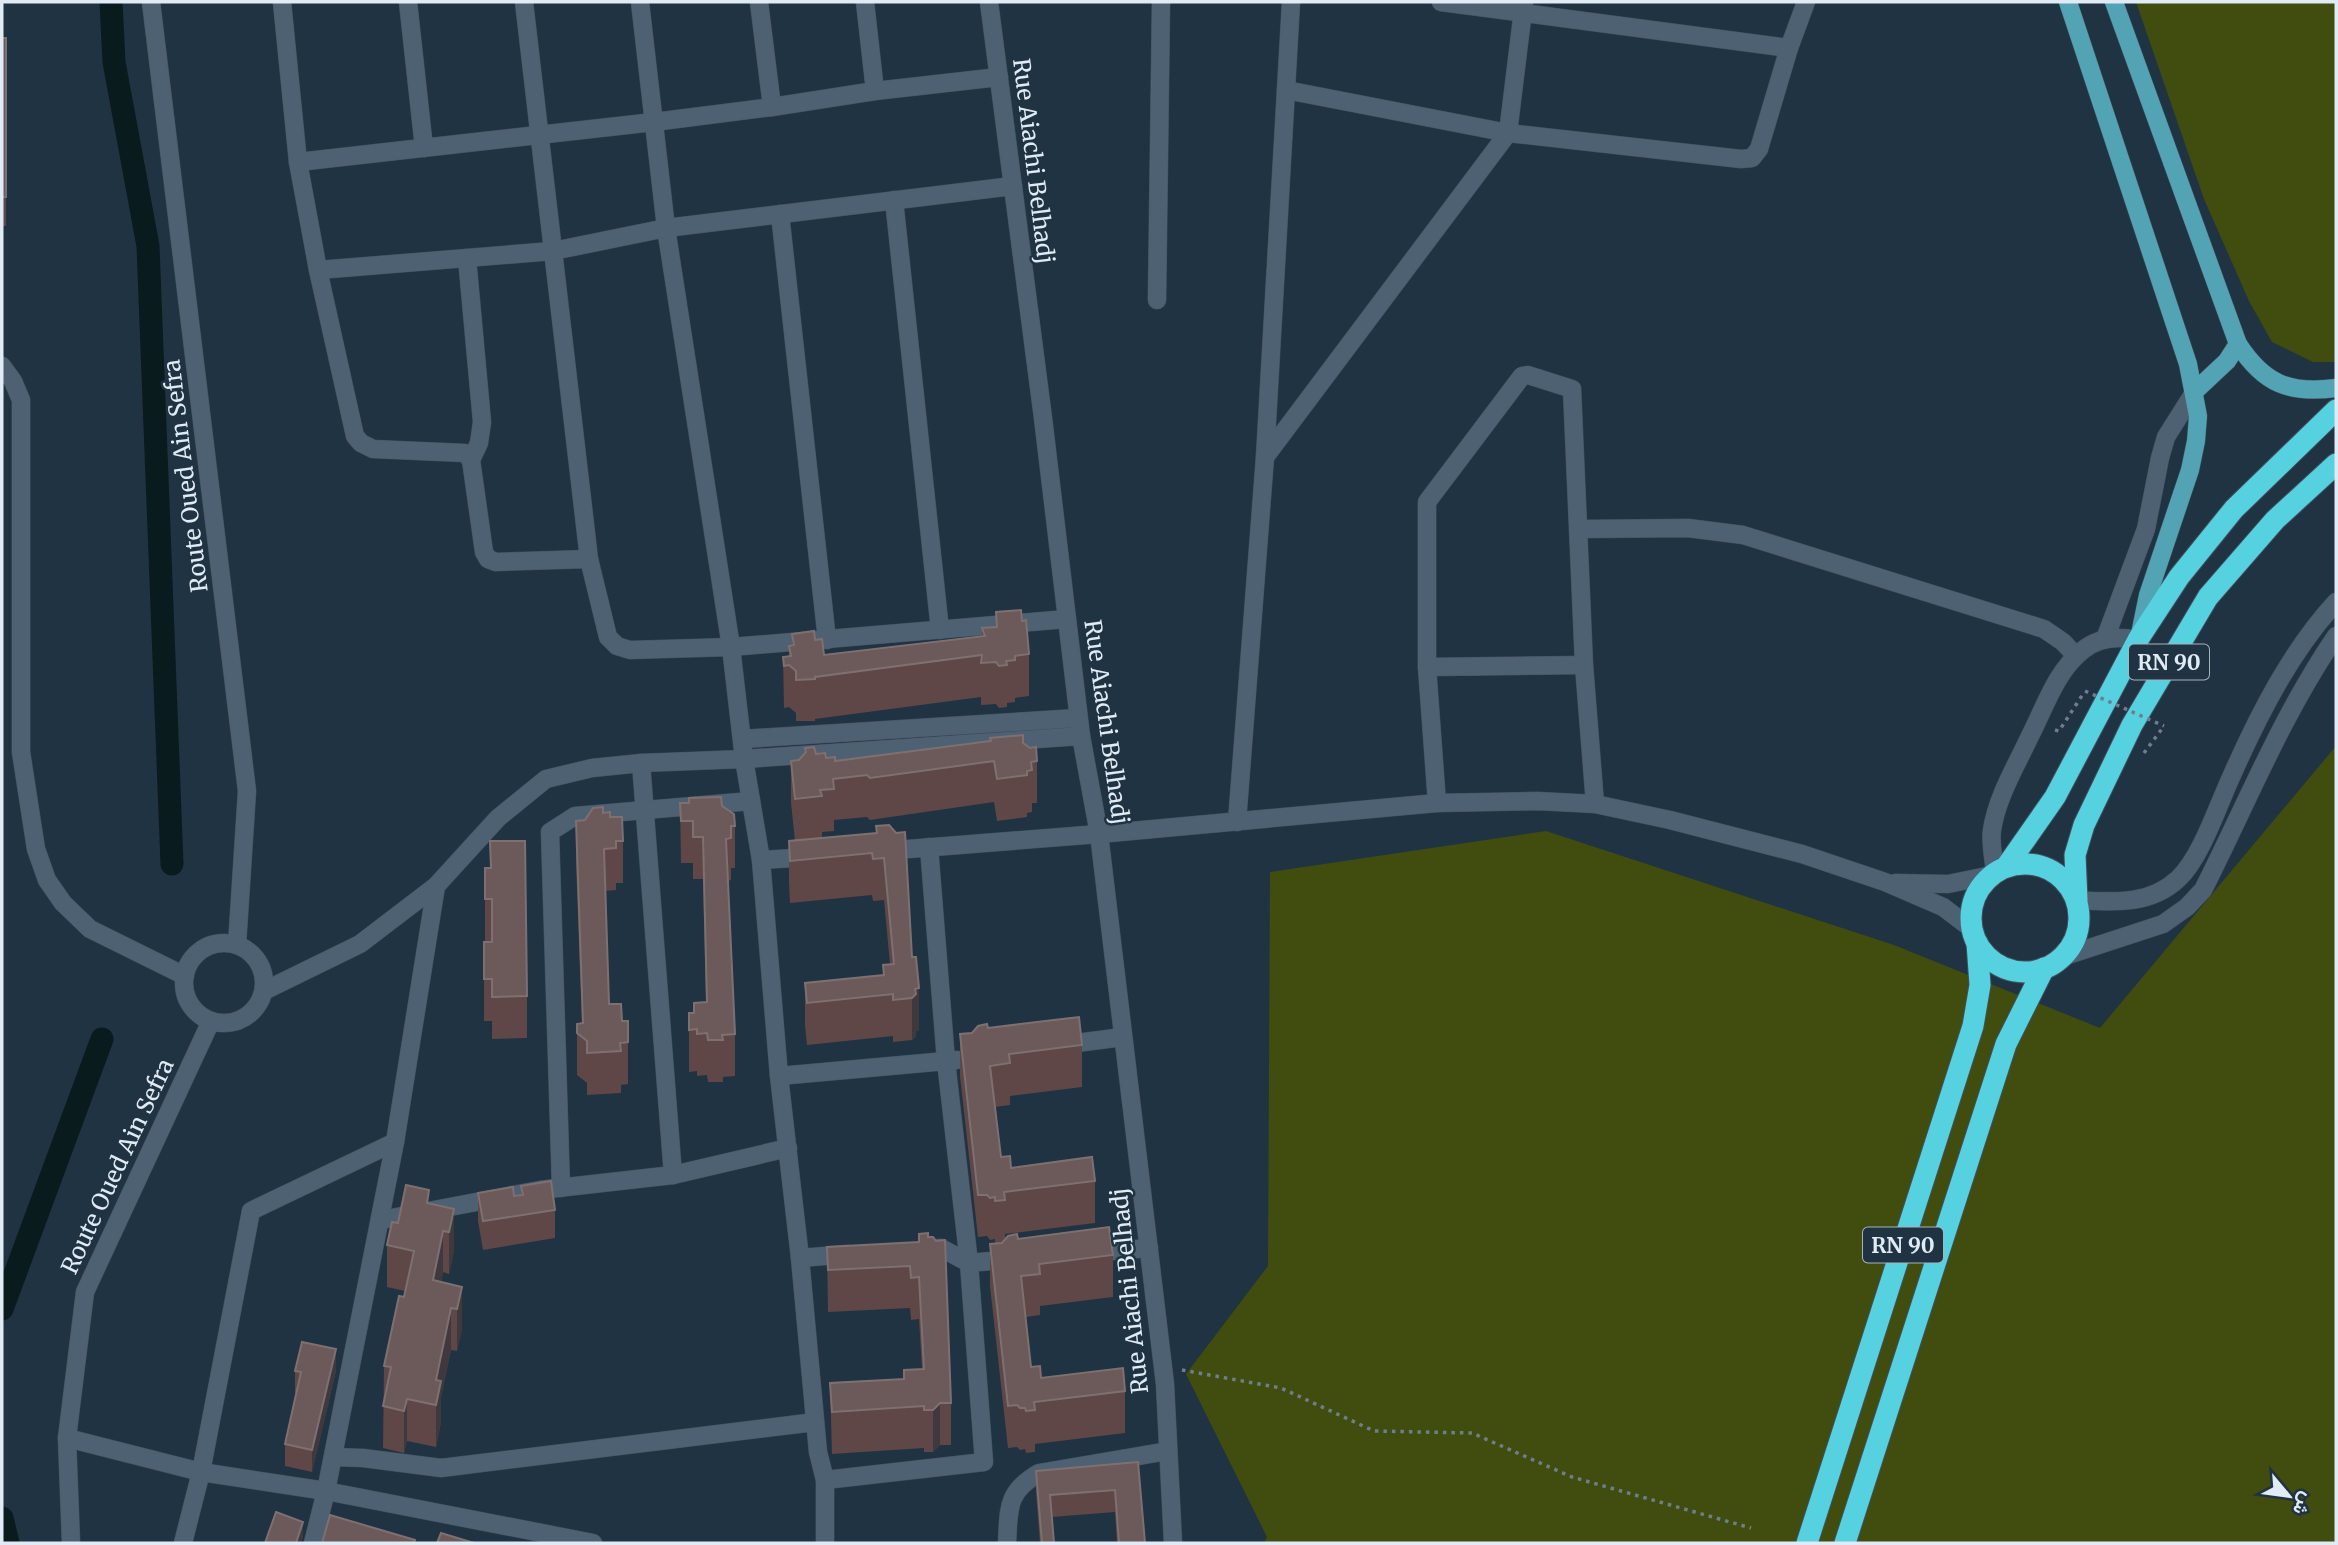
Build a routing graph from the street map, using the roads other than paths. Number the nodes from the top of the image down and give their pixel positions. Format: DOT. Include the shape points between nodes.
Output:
graph roads {
  1 [pos="151,2"];
  2 [pos="282,2"];
  3 [pos="408,2"];
  4 [pos="524,2"];
  5 [pos="640,2"];
  6 [pos="759,2"];
  7 [pos="865,2"];
  8 [pos="989,2"];
  9 [pos="1161,2"];
  10 [pos="1291,2"];
  11 [pos="1441,2"];
  12 [pos="1806,2"];
  13 [pos="2068,2"];
  14 [pos="2114,2"];
  15 [pos="1523,8"];
  16 [pos="1789,48"];
  17 [pos="999,77"];
  18 [pos="1286,90"];
  19 [pos="875,91"];
  20 [pos="772,107"];
  21 [pos="654,122"];
  22 [pos="1508,133"];
  23 [pos="539,135"];
  24 [pos="424,148"];
  25 [pos="298,162"];
  26 [pos="1013,186"];
  27 [pos="894,200"];
  28 [pos="780,214"];
  29 [pos="666,228"];
  30 [pos="553,251"];
  31 [pos="467,258"];
  32 [pos="318,270"];
  33 [pos="1157,300"];
  34 [pos="2238,344"];
  35 [pos="2,366"];
  36 [pos="2336,388"];
  37 [pos="2195,391"];
  38 [pos="2336,410"];
  39 [pos="1265,457"];
  40 [pos="471,460"];
  41 [pos="2336,464"];
  42 [pos="1578,529"];
  43 [pos="589,559"];
  44 [pos="2336,602"];
  45 [pos="1067,620"];
  46 [pos="940,630"];
  47 [pos="2336,636"];
  48 [pos="2105,639"];
  49 [pos="2139,639"];
  50 [pos="827,640"];
  51 [pos="731,647"];
  52 [pos="2076,656"];
  53 [pos="1584,665"];
  54 [pos="1427,667"];
  55 [pos="1079,718"];
  56 [pos="1081,736"];
  57 [pos="742,739"];
  58 [pos="744,759"];
  59 [pos="641,763"];
  60 [pos="751,801"];
  61 [pos="1437,803"];
  62 [pos="1595,804"];
  63 [pos="645,810"];
  64 [pos="1237,822"];
  65 [pos="1099,834"];
  66 [pos="929,847"];
  67 [pos="864,852"];
  68 [pos="826,855"];
  69 [pos="761,860"];
  70 [pos="1998,871"];
  71 [pos="1885,883"];
  72 [pos="436,886"];
  73 [pos="2077,900"];
  74 [pos="1975,936"];
  75 [pos="237,945"];
  76 [pos="2063,957"];
  77 [pos="2044,968"];
  78 [pos="185,976"];
  79 [pos="264,991"];
  80 [pos="211,1021"];
  81 [pos="1124,1037"];
  82 [pos="1042,1048"];
  83 [pos="973,1057"];
  84 [pos="946,1061"];
  85 [pos="779,1076"];
  86 [pos="396,1142"];
  87 [pos="788,1148"];
  88 [pos="673,1175"];
  89 [pos="561,1188"];
  90 [pos="381,1220"];
  91 [pos="1149,1248"];
  92 [pos="903,1250"];
  93 [pos="864,1253"];
  94 [pos="1066,1255"];
  95 [pos="800,1258"];
  96 [pos="1025,1258"];
  97 [pos="969,1263"];
  98 [pos="815,1422"];
  99 [pos="67,1438"];
  100 [pos="1168,1451"];
  101 [pos="333,1457"];
  102 [pos="201,1472"];
  103 [pos="825,1480"];
  104 [pos="326,1491"];
  105 [pos="71,1543"];
  106 [pos="183,1543"];
  107 [pos="313,1543"];
  108 [pos="593,1543"];
  109 [pos="825,1543"];
  110 [pos="1007,1543"];
  111 [pos="1173,1543"];
  112 [pos="1807,1543"];
  113 [pos="1845,1543"];
  1 -- 75 [label="street, Route Oued Ain Sefra" via="247,791"];
  2 -- 25 [label="street"];
  3 -- 24 [label="street"];
  4 -- 23 [label="street"];
  5 -- 21 [label="street"];
  6 -- 20 [label="street"];
  7 -- 19 [label="street"];
  8 -- 17 [label="street, Rue Aiachi Belhadj"];
  9 -- 33 [label="street"];
  10 -- 18 [label="street"];
  11 -- 15 [label="street"];
  12 -- 16 [label="street"];
  13 -- 37 [label="main road"];
  14 -- 34 [label="main road"];
  15 -- 16 [label="street"];
  15 -- 22 [label="street"];
  16 -- 22 [label="street" via="1759,149 1752,158"];
  17 -- 19 [label="street"];
  17 -- 26 [label="street, Rue Aiachi Belhadj"];
  18 -- 22 [label="street"];
  18 -- 39 [label="street"];
  19 -- 20 [label="street"];
  20 -- 21 [label="street"];
  21 -- 23 [label="street"];
  21 -- 29 [label="street"];
  22 -- 39 [label="street"];
  23 -- 24 [label="street"];
  23 -- 30 [label="street"];
  24 -- 25 [label="street"];
  25 -- 32 [label="street"];
  26 -- 27 [label="street"];
  26 -- 45 [label="street, Rue Aiachi Belhadj"];
  27 -- 28 [label="street"];
  27 -- 46 [label="street"];
  28 -- 29 [label="street"];
  28 -- 50 [label="street"];
  29 -- 30 [label="street"];
  29 -- 51 [label="street"];
  30 -- 31 [label="street"];
  30 -- 43 [label="street"];
  31 -- 32 [label="street"];
  31 -- 40 [label="street" via="482,422 480,443"];
  32 -- 40 [label="street" via="355,436 373,449 465,453"];
  34 -- 36 [label="main road" via="2261,373 2279,384 2296,390"];
  34 -- 37 [label="main road" via="2228,361"];
  35 -- 78 [label="street" via="21,401 21,752 36,849 47,880 90,929"];
  37 -- 48 [label="street" via="2166,437 2146,529"];
  37 -- 49 [label="main road" via="2198,416 2190,470 2148,595"];
  38 -- 49 [label="highway, RN 90" via="2234,509 2179,577"];
  39 -- 64 [label="street"];
  40 -- 43 [label="street" via="488,559"];
  41 -- 73 [label="highway, RN 90" via="2274,520 2208,597 2132,725 2084,825 2075,855"];
  42 -- 52 [label="street" via="1688,528 1743,535 2044,629"];
  42 -- 53 [label="street"];
  42 -- 54 [label="street" via="1572,388 1522,376 1427,502"];
  43 -- 51 [label="street" via="608,637 617,646 631,650"];
  44 -- 73 [label="street" via="2285,672 2195,856 2178,879 2137,900"];
  45 -- 46 [label="street"];
  45 -- 55 [label="street, Rue Aiachi Belhadj"];
  46 -- 50 [label="street"];
  47 -- 76 [label="street" via="2281,729 2203,890 2163,924"];
  48 -- 49 [label="street"];
  48 -- 52 [label="street"];
  49 -- 70 [label="highway, RN 90" via="2055,797"];
  50 -- 51 [label="street"];
  51 -- 57 [label="street"];
  52 -- 70 [label="street" via="2054,685 2000,802 1992,830"];
  53 -- 54 [label="street"];
  53 -- 62 [label="street"];
  54 -- 61 [label="street"];
  55 -- 56 [label="street, Rue Aiachi Belhadj"];
  55 -- 57 [label="street"];
  56 -- 58 [label="street"];
  56 -- 65 [label="street, Rue Aiachi Belhadj"];
  57 -- 58 [label="street"];
  58 -- 59 [label="street"];
  58 -- 60 [label="street"];
  59 -- 63 [label="street"];
  59 -- 72 [label="street" via="546,779 499,818"];
  60 -- 63 [label="street"];
  60 -- 69 [label="street"];
  61 -- 62 [label="street"];
  61 -- 64 [label="street"];
  62 -- 71 [label="street" via="1802,854"];
  63 -- 88 [label="street"];
  63 -- 89 [label="street" via="575,816 550,831"];
  64 -- 65 [label="street"];
  65 -- 66 [label="street"];
  65 -- 81 [label="street, Rue Aiachi Belhadj"];
  66 -- 67 [label="street"];
  66 -- 84 [label="street"];
  68 -- 69 [label="street"];
  69 -- 85 [label="street"];
  70 -- 71 [label="street" via="1948,884"];
  70 -- 73 [label="highway" via="2020,863 2049,868 2061,876"];
  70 -- 74 [label="highway" via="1974,899"];
  71 -- 74 [label="street" via="1943,908"];
  72 -- 79 [label="street" via="360,944"];
  72 -- 86 [label="street"];
  73 -- 76 [label="highway" via="2078,930"];
  74 -- 77 [label="highway" via="1987,956 1999,965 2013,971"];
  74 -- 112 [label="highway, RN 90" via="1980,985 1973,1026"];
  75 -- 78 [label="street" via="204,948"];
  75 -- 79 [label="street" via="248,950 262,968"];
  76 -- 77 [label="highway"];
  77 -- 113 [label="highway, RN 90" via="2006,1044"];
  78 -- 80 [label="street" via="192,1008"];
  79 -- 80 [label="street" via="244,1018"];
  80 -- 99 [label="street, Route Oued Ain Sefra" via="85,1292"];
  81 -- 82 [label="street"];
  81 -- 91 [label="street, Rue Aiachi Belhadj"];
  83 -- 84 [label="street"];
  84 -- 85 [label="street"];
  84 -- 97 [label="street"];
  85 -- 87 [label="street"];
  86 -- 90 [label="street"];
  86 -- 102 [label="street" via="251,1211"];
  87 -- 88 [label="street"];
  87 -- 95 [label="street"];
  88 -- 89 [label="street"];
  89 -- 90 [label="street"];
  90 -- 101 [label="street"];
  91 -- 94 [label="street"];
  91 -- 100 [label="street, Rue Aiachi Belhadj"];
  92 -- 97 [label="street" via="941,1248"];
  93 -- 95 [label="street"];
  95 -- 98 [label="street"];
  96 -- 97 [label="street"];
  97 -- 103 [label="street" via="984,1462"];
  98 -- 101 [label="street" via="441,1468"];
  98 -- 103 [label="street"];
  99 -- 102 [label="street"];
  99 -- 105 [label="street, Route Oued Ain Sefra"];
  100 -- 110 [label="street" via="1039,1473 1023,1483 1009,1505"];
  100 -- 111 [label="street, Rue Aiachi Belhadj"];
  101 -- 104 [label="street"];
  102 -- 104 [label="street"];
  102 -- 106 [label="street"];
  103 -- 109 [label="street"];
  104 -- 107 [label="street"];
  104 -- 108 [label="street"];
}
